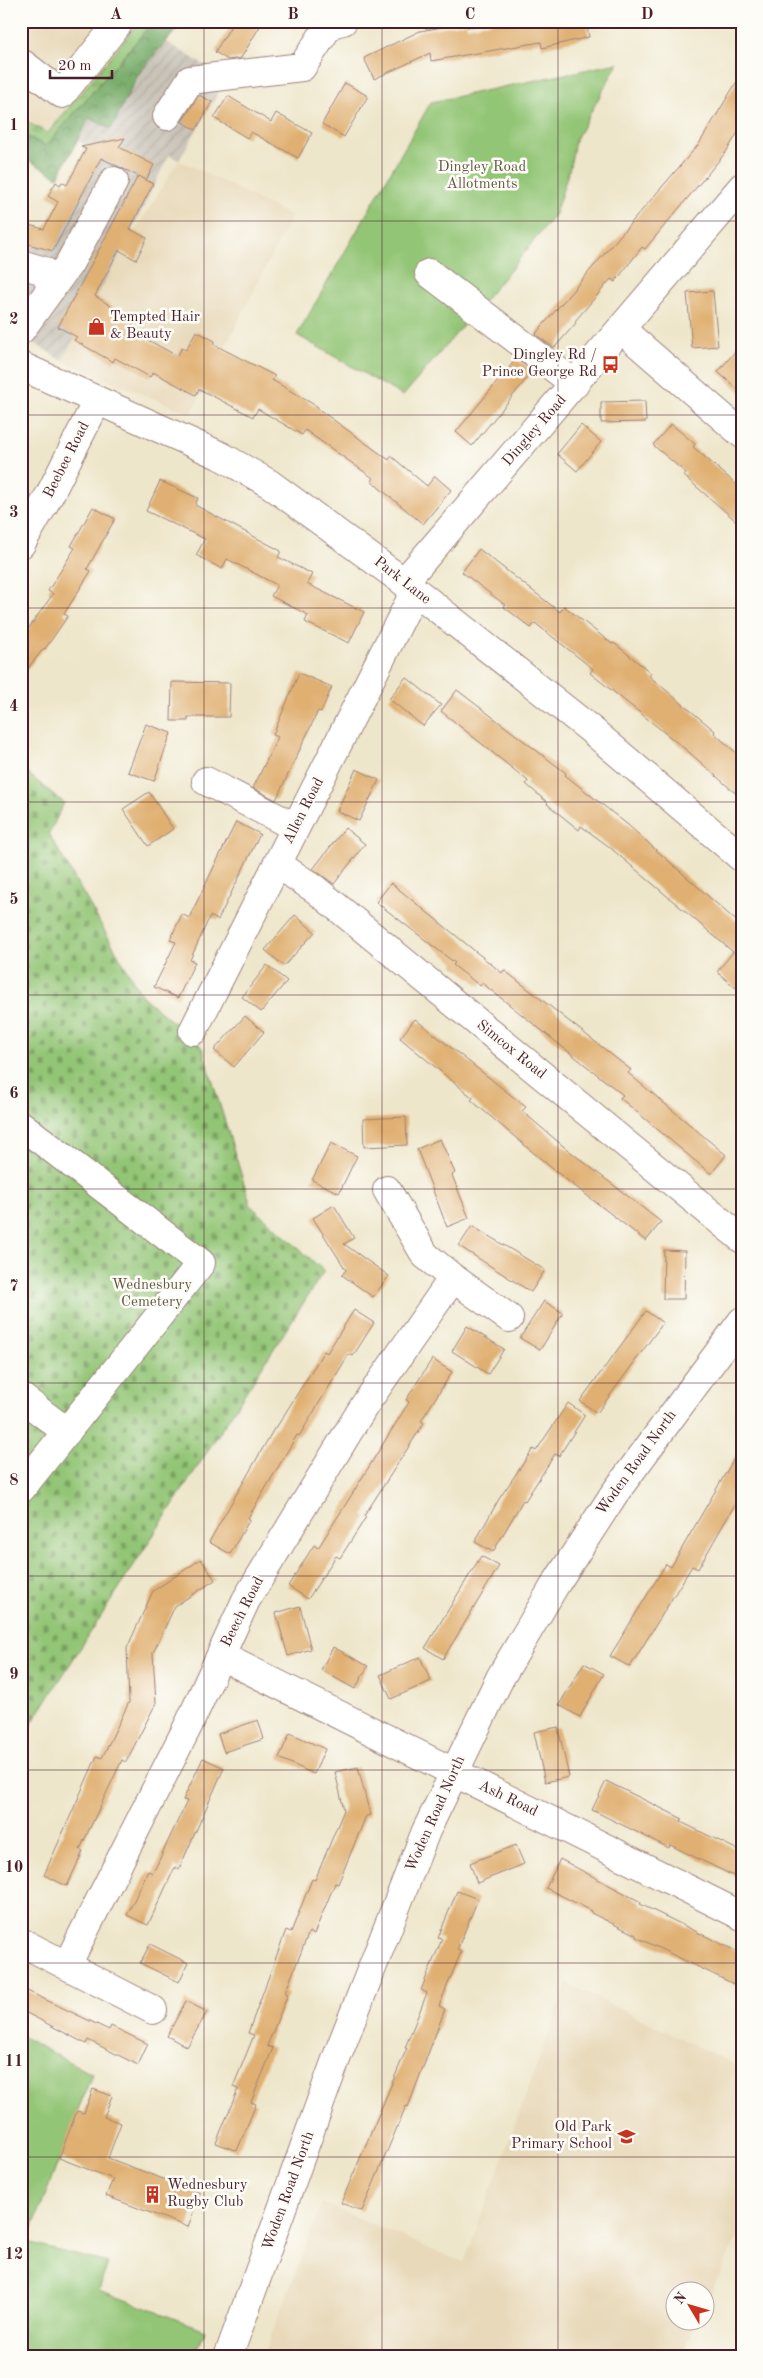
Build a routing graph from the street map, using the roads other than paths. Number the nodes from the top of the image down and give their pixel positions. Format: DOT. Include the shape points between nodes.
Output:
graph roads {
  1 [pos="120,21"];
  2 [pos="343,21"];
  3 [pos="23,64"];
  4 [pos="167,116"];
  5 [pos="114,181"];
  6 [pos="742,187"];
  7 [pos="21,264"];
  8 [pos="429,273"];
  9 [pos="52,288"];
  10 [pos="621,329"];
  11 [pos="21,330"];
  12 [pos="21,366"];
  13 [pos="574,384"];
  14 [pos="97,401"];
  15 [pos="742,434"];
  16 [pos="21,544"];
  17 [pos="410,587"];
  18 [pos="206,781"];
  19 [pos="296,827"];
  20 [pos="742,858"];
  21 [pos="277,864"];
  22 [pos="193,1031"];
  23 [pos="21,1125"];
  24 [pos="387,1190"];
  25 [pos="742,1239"];
  26 [pos="453,1278"];
  27 [pos="509,1318"];
  28 [pos="742,1321"];
  29 [pos="21,1397"];
  30 [pos="66,1432"];
  31 [pos="21,1489"];
  32 [pos="221,1656"];
  33 [pos="454,1773"];
  34 [pos="742,1916"];
  35 [pos="21,1942"];
  36 [pos="67,1965"];
  37 [pos="153,2010"];
  38 [pos="228,2357"];
  1 -- 3 [label="street" via="62,94"];
  2 -- 4 [label="street" via="330,24 302,67 190,80"];
  5 -- 9 [label="street" via="69,264"];
  6 -- 10 [label="street, Dingley Road"];
  7 -- 9 [label="street" via="44,271"];
  8 -- 13 [label="street"];
  9 -- 11 [label="street"];
  10 -- 13 [label="street, Dingley Road"];
  10 -- 15 [label="street"];
  12 -- 14 [label="street, Park Lane"];
  13 -- 17 [label="street, Dingley Road"];
  14 -- 16 [label="street, Beebee Road"];
  14 -- 17 [label="street, Park Lane" via="221,456 270,484"];
  17 -- 19 [label="street, Allen Road"];
  17 -- 20 [label="street, Park Lane" via="590,729"];
  18 -- 19 [label="street"];
  19 -- 21 [label="street, Allen Road"];
  21 -- 22 [label="street, Allen Road"];
  21 -- 25 [label="street, Simcox Road" via="315,890"];
  23 -- 30 [label="street" via="201,1264"];
  24 -- 26 [label="street" via="425,1255"];
  26 -- 27 [label="street"];
  26 -- 32 [label="street, Beech Road" via="364,1406 246,1600"];
  28 -- 33 [label="street, Woden Road North" via="614,1494 555,1585 500,1678"];
  29 -- 30 [label="street"];
  30 -- 31 [label="street"];
  32 -- 33 [label="street, Ash Road"];
  32 -- 36 [label="street, Beech Road"];
  33 -- 34 [label="street, Ash Road"];
  33 -- 38 [label="street, Woden Road North" via="426,1831 338,2054"];
  35 -- 36 [label="street"];
  36 -- 37 [label="street"];
}
